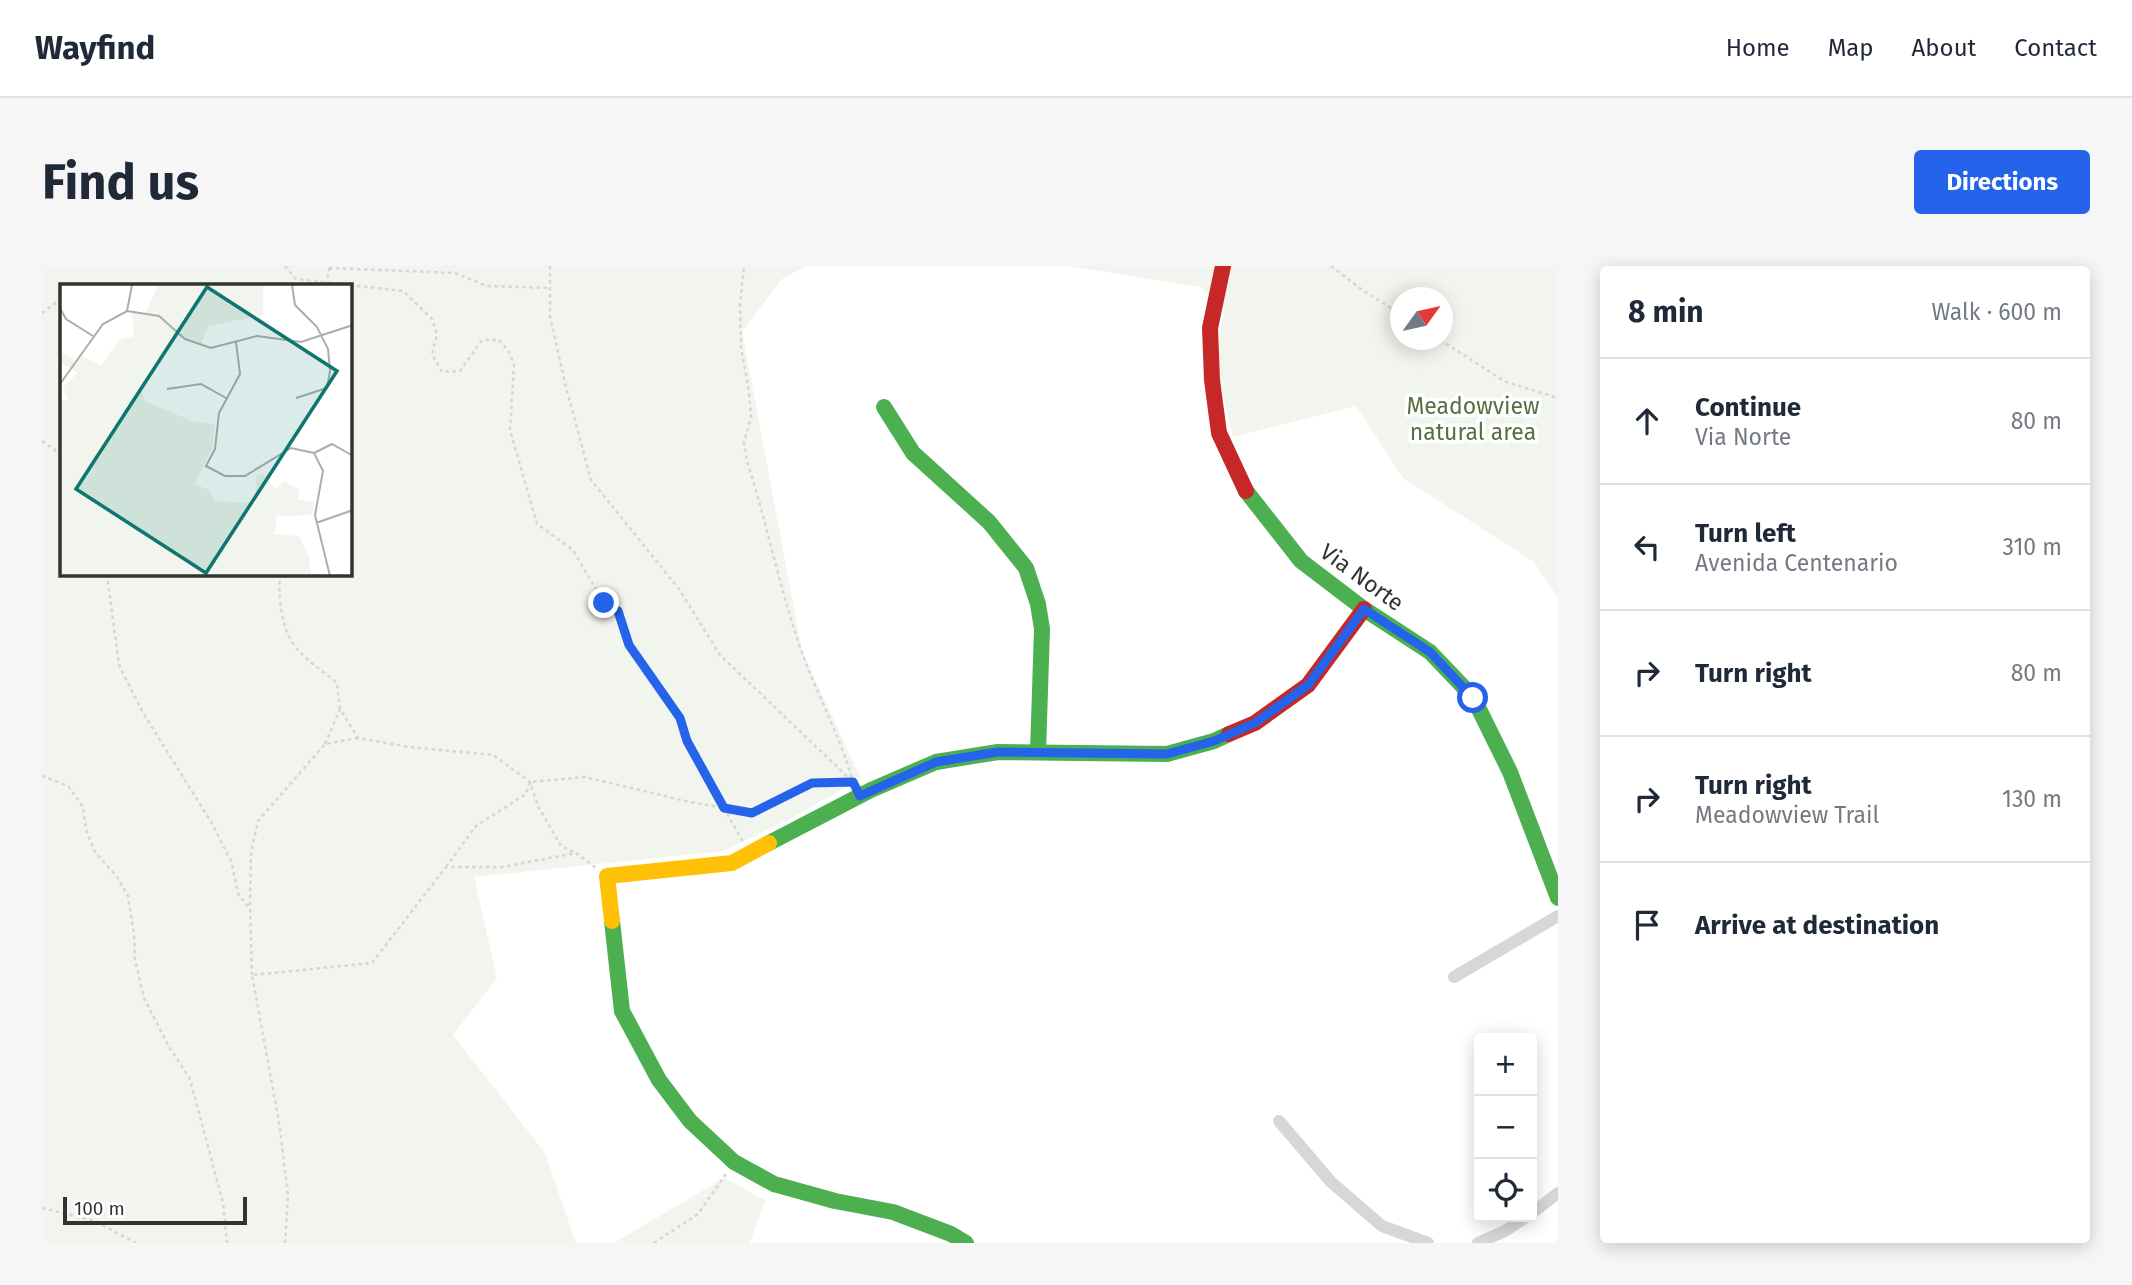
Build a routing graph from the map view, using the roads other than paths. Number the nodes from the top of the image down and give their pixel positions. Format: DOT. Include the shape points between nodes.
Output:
graph roads {
  1 [pos="1223,266"];
  2 [pos="884,407"];
  3 [pos="1364,609"];
  4 [pos="1038,752"];
  5 [pos="1558,898"];
  6 [pos="1558,916"];
  7 [pos="1454,977"];
  8 [pos="1279,1121"];
  9 [pos="1558,1193"];
  10 [pos="1537,1209"];
  11 [pos="1518,1222"];
  12 [pos="966,1243"];
  13 [pos="1428,1243"];
  14 [pos="1478,1243"];
  1 -- 3 [label="street, Via Norte" via="1210,328 1219,433 1249,497 1301,561"];
  2 -- 4 [label="street" via="913,453 989,522 1026,568 1042,629"];
  3 -- 4 [label="street" via="1308,685 1255,723 1214,741 1167,754"];
  3 -- 5 [label="street, Via Norte" via="1430,652 1473,698 1510,772"];
  4 -- 12 [label="street" via="998,752 936,762 856,789 732,863 607,876 622,1011 659,1080 690,1121 734,1161 774,1184 892,1212"];
  6 -- 7 [label="street"];
  8 -- 13 [label="street" via="1331,1182 1382,1226"];
  9 -- 10 [label="street"];
  11 -- 14 [label="street"];
}
